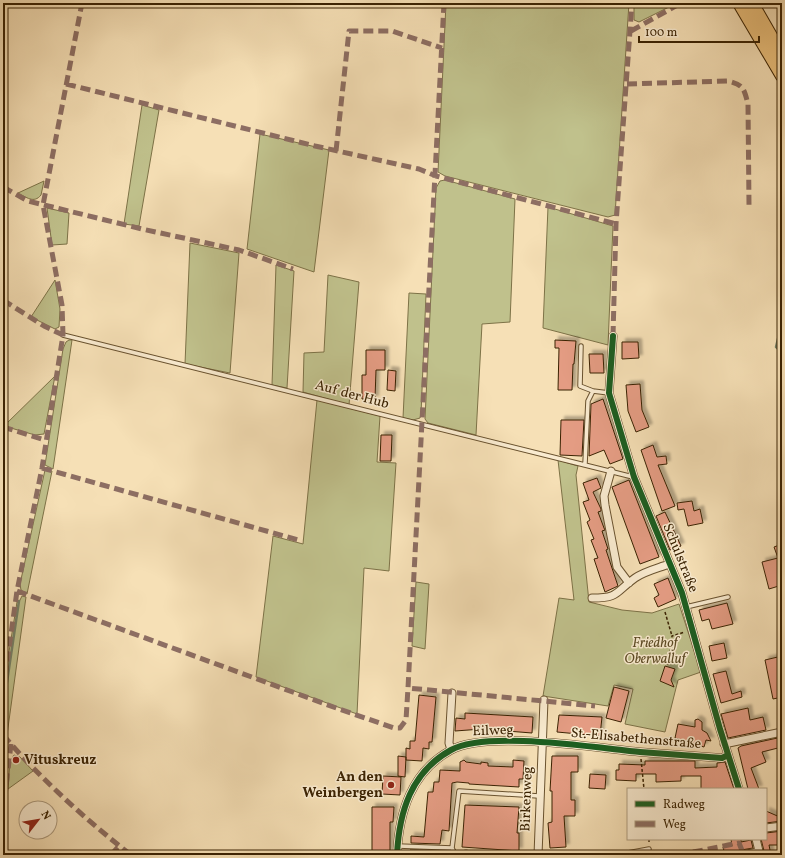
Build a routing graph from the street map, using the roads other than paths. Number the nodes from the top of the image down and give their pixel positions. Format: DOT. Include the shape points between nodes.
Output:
graph roads {
  1 [pos="739,3"];
  2 [pos="752,3"];
  3 [pos="782,55"];
  4 [pos="782,76"];
  5 [pos="63,335"];
  6 [pos="613,336"];
  7 [pos="581,346"];
  8 [pos="593,391"];
  9 [pos="609,393"];
  10 [pos="585,464"];
  11 [pos="611,471"];
  12 [pos="634,477"];
  13 [pos="670,564"];
  14 [pos="628,583"];
  15 [pos="728,597"];
  16 [pos="592,598"];
  17 [pos="686,607"];
  18 [pos="452,693"];
  19 [pos="544,700"];
  20 [pos="782,732"];
  21 [pos="542,743"];
  22 [pos="724,744"];
  23 [pos="451,750"];
  24 [pos="728,755"];
  25 [pos="739,788"];
  26 [pos="539,796"];
  27 [pos="782,826"];
  28 [pos="767,828"];
  29 [pos="756,840"];
  30 [pos="398,846"];
  31 [pos="452,848"];
  32 [pos="649,849"];
  33 [pos="759,852"];
  34 [pos="743,853"];
  35 [pos="397,855"];
  36 [pos="466,855"];
  37 [pos="482,855"];
  38 [pos="538,855"];
  39 [pos="616,855"];
  1 -- 4 [label="highway"];
  2 -- 3 [label="highway"];
  5 -- 10 [label="lane, Auf der Hub"];
  6 -- 9 [label="street, Schulstraße"];
  7 -- 8 [label="lane" via="580,386"];
  8 -- 9 [label="lane"];
  8 -- 10 [label="lane" via="588,401"];
  9 -- 12 [label="street, Schulstraße"];
  10 -- 11 [label="lane, Auf der Hub"];
  11 -- 12 [label="lane, Auf der Hub"];
  11 -- 14 [label="street" via="604,496 605,505 617,567"];
  12 -- 13 [label="street, Schulstraße"];
  13 -- 14 [label="street, Schulstraße" via="636,577"];
  13 -- 17 [label="street, Schulstraße"];
  14 -- 16 [label="street, Schulstraße" via="616,595"];
  15 -- 17 [label="lane"];
  17 -- 22 [label="street, Schulstraße"];
  18 -- 23 [label="street" via="449,743"];
  19 -- 21 [label="street, Birkenweg"];
  20 -- 22 [label="street"];
  21 -- 23 [label="street, Eilweg" via="477,742"];
  21 -- 24 [label="street, St.-Elisabethenstraße" via="722,758"];
  21 -- 26 [label="street, Birkenweg"];
  22 -- 24 [label="street, Schulstraße"];
  23 -- 30 [label="street, Eilweg" via="433,763 410,791 399,827"];
  24 -- 25 [label="street, Schulstraße"];
  26 -- 31 [label="lane" via="459,791"];
  26 -- 38 [label="street, Birkenweg"];
  27 -- 28 [label="street"];
  29 -- 33 [label="street"];
  30 -- 31 [label="lane"];
  30 -- 35 [label="street, Eilweg"];
  31 -- 36 [label="lane" via="455,854"];
  32 -- 39 [label="lane"];
  33 -- 34 [label="lane"];
  36 -- 37 [label="lane"];
}
